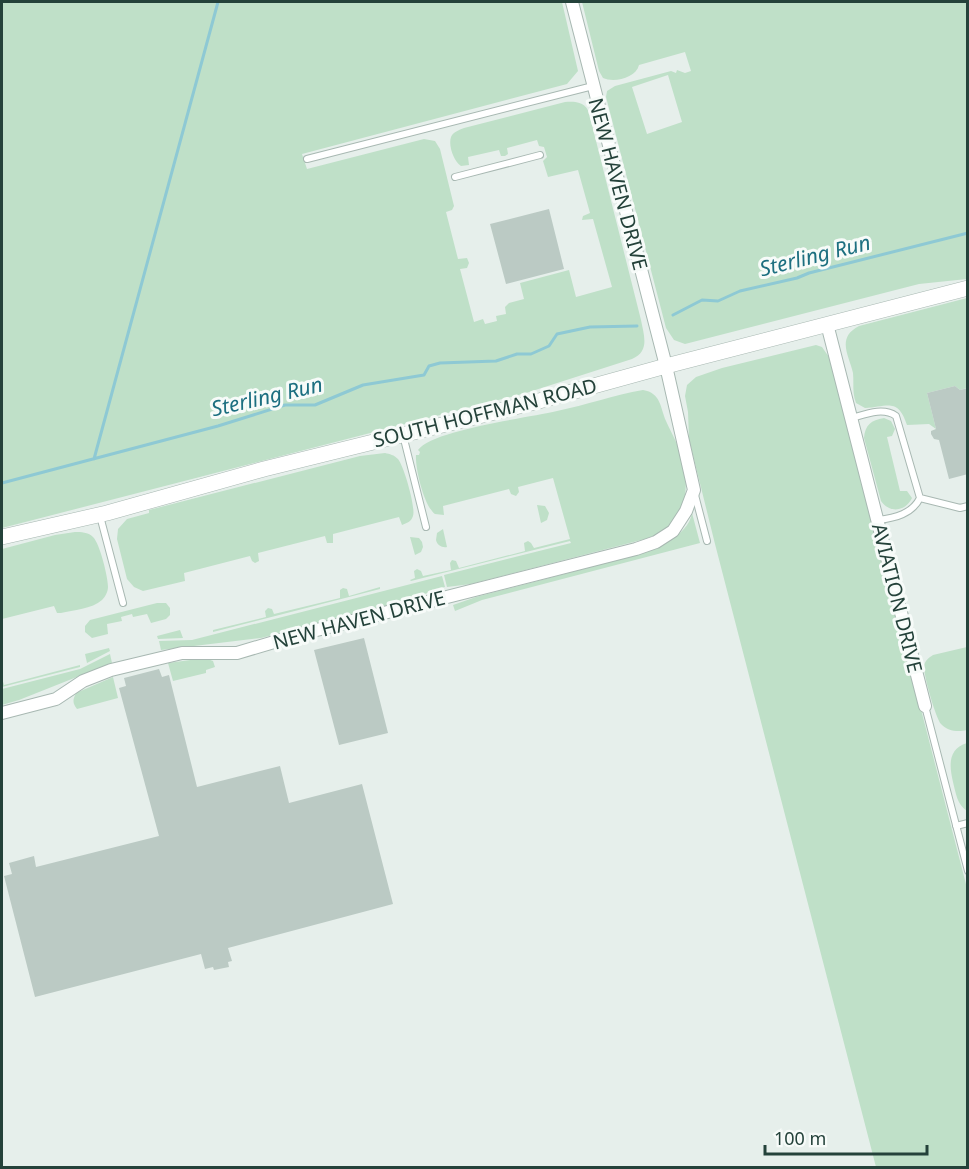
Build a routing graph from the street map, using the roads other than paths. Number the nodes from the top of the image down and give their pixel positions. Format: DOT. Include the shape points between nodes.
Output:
graph roads {
  1 [pos="572,2"];
  2 [pos="593,86"];
  3 [pos="540,154"];
  4 [pos="307,159"];
  5 [pos="455,177"];
  6 [pos="968,288"];
  7 [pos="827,324"];
  8 [pos="666,366"];
  9 [pos="851,418"];
  10 [pos="403,435"];
  11 [pos="694,490"];
  12 [pos="920,498"];
  13 [pos="968,506"];
  14 [pos="100,515"];
  15 [pos="877,520"];
  16 [pos="426,527"];
  17 [pos="2,537"];
  18 [pos="707,541"];
  19 [pos="123,603"];
  20 [pos="925,706"];
  21 [pos="2,713"];
  22 [pos="968,823"];
  23 [pos="956,826"];
  24 [pos="968,871"];
  1 -- 2 [label="street, NEW HAVEN DRIVE"];
  2 -- 4 [label="lane"];
  2 -- 8 [label="street, NEW HAVEN DRIVE"];
  3 -- 5 [label="lane"];
  6 -- 7 [label="street, SOUTH HOFFMAN ROAD"];
  7 -- 8 [label="street, SOUTH HOFFMAN ROAD"];
  7 -- 9 [label="street, AVIATION DRIVE"];
  8 -- 10 [label="street, SOUTH HOFFMAN ROAD"];
  8 -- 11 [label="street, NEW HAVEN DRIVE"];
  9 -- 12 [label="lane" via="882,411 896,416"];
  9 -- 15 [label="street, AVIATION DRIVE"];
  10 -- 14 [label="street, SOUTH HOFFMAN ROAD"];
  10 -- 16 [label="lane"];
  11 -- 18 [label="lane"];
  11 -- 21 [label="street, NEW HAVEN DRIVE" via="673,531 647,545 237,653 182,653 111,669 56,699"];
  12 -- 13 [label="lane" via="960,508"];
  12 -- 15 [label="lane" via="907,513"];
  14 -- 17 [label="street, SOUTH HOFFMAN ROAD"];
  14 -- 19 [label="lane"];
  15 -- 20 [label="street, AVIATION DRIVE"];
  20 -- 23 [label="lane, AVIATION DRIVE"];
  22 -- 23 [label="lane"];
  23 -- 24 [label="lane, AVIATION DRIVE"];
}
